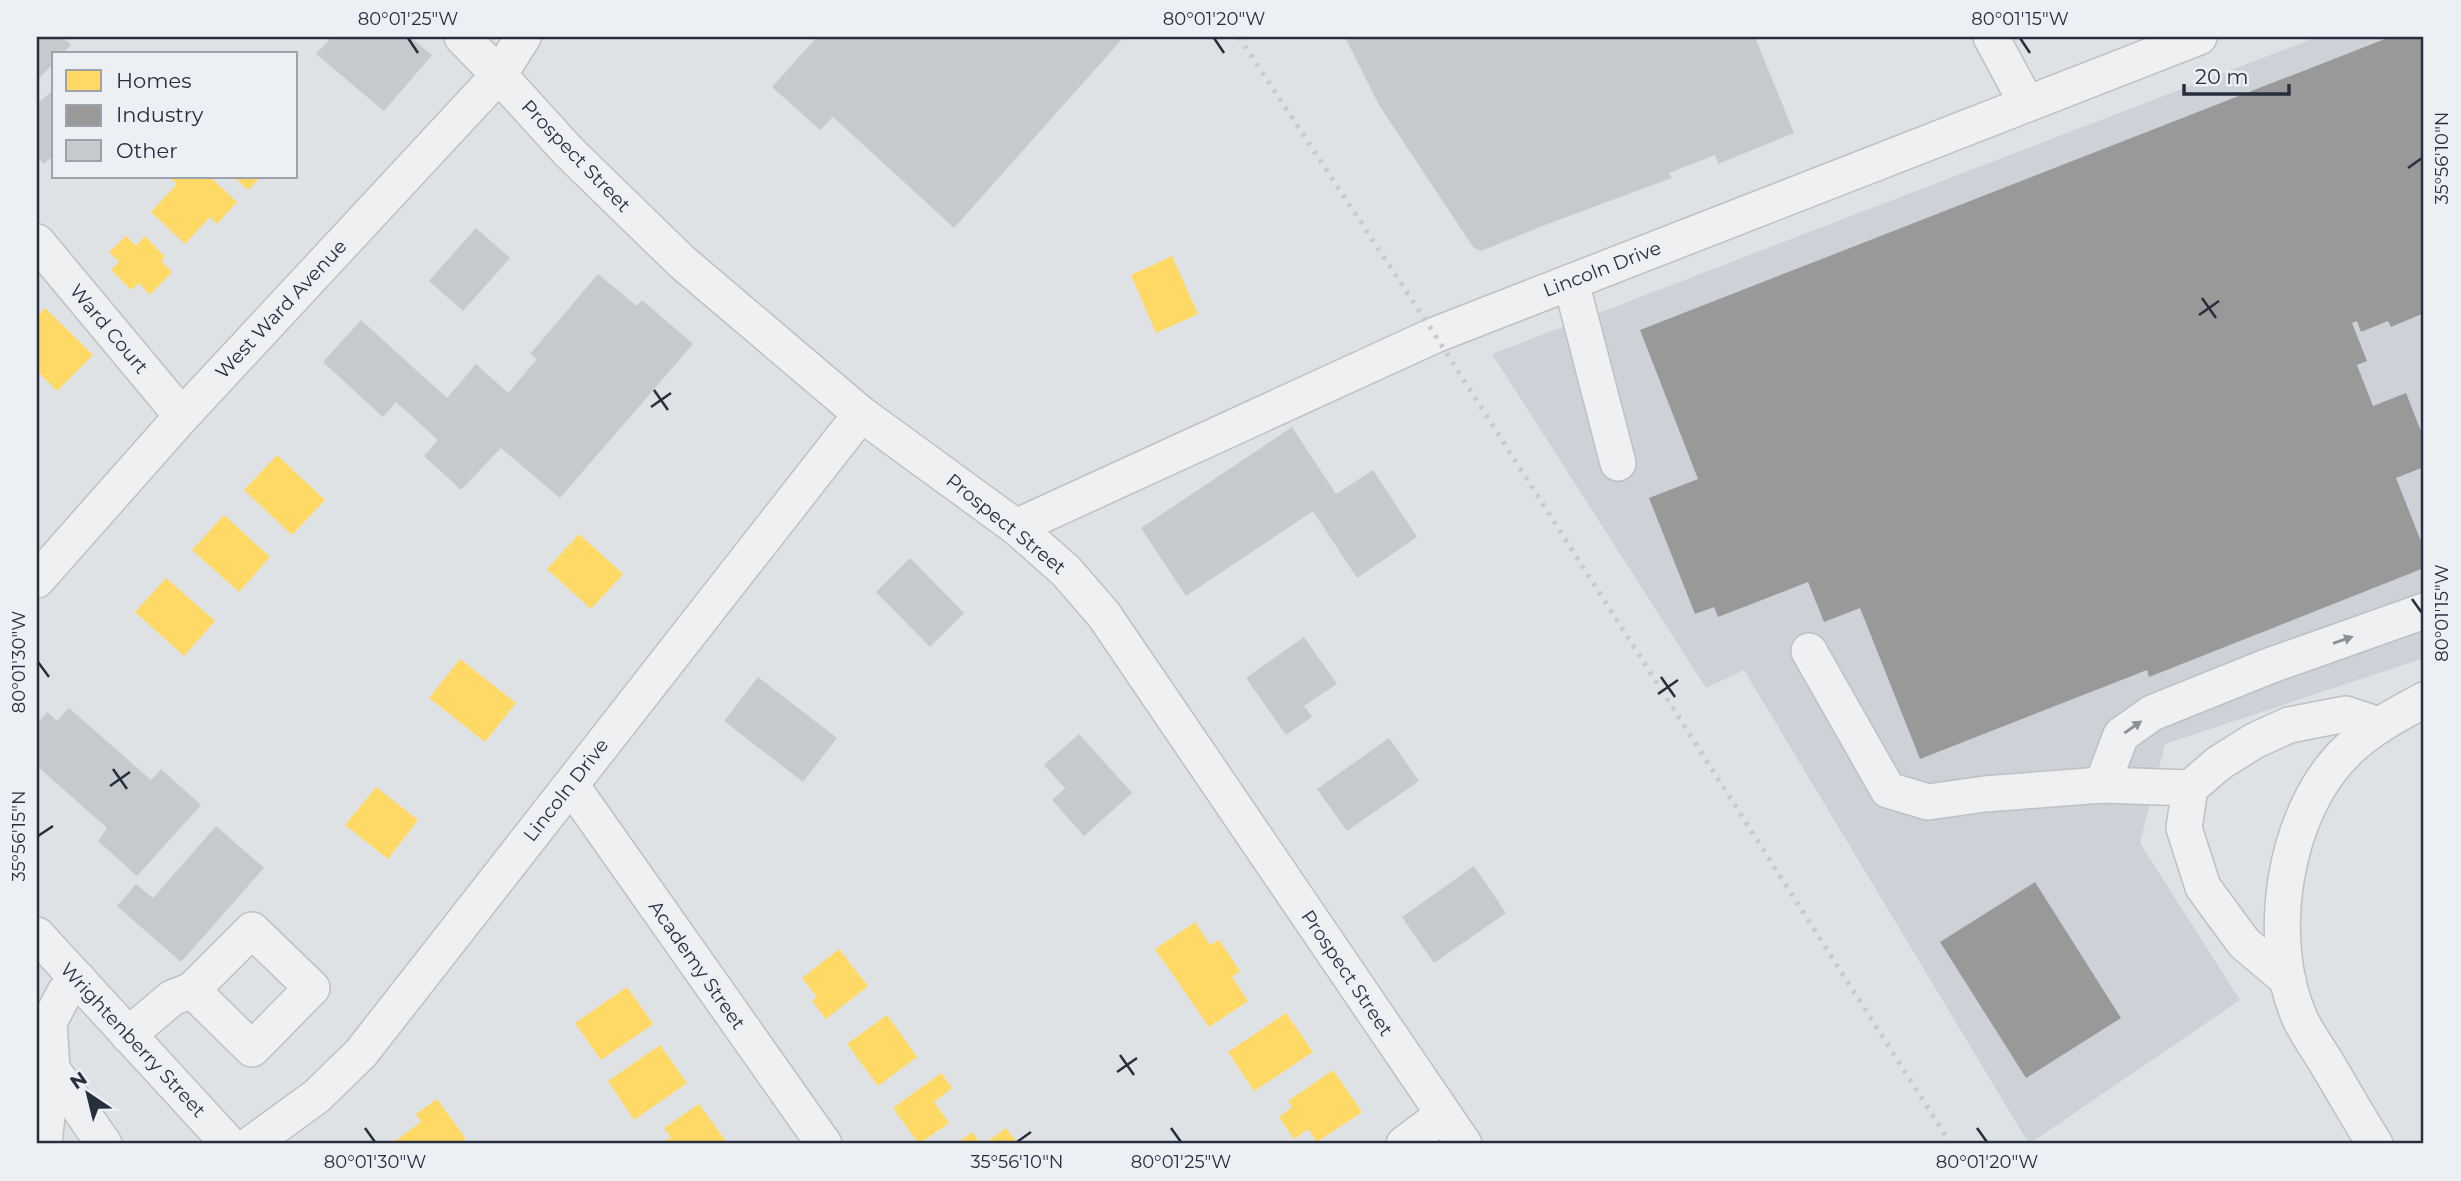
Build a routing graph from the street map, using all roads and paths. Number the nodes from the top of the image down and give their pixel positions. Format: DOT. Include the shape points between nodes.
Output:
graph roads {
  1 [pos="462,37"];
  2 [pos="523,37"];
  3 [pos="1991,37"];
  4 [pos="2199,37"];
  5 [pos="499,75"];
  6 [pos="2027,104"];
  7 [pos="37,242"];
  8 [pos="1571,282"];
  9 [pos="861,414"];
  10 [pos="182,416"];
  11 [pos="1618,463"];
  12 [pos="1016,527"];
  13 [pos="37,579"];
  14 [pos="2424,611"];
  15 [pos="1809,651"];
  16 [pos="2424,700"];
  17 [pos="2379,725"];
  18 [pos="571,785"];
  19 [pos="2102,785"];
  20 [pos="2190,788"];
  21 [pos="37,935"];
  22 [pos="78,979"];
  23 [pos="2288,980"];
  24 [pos="192,990"];
  25 [pos="128,1035"];
  26 [pos="52,1069"];
  27 [pos="1443,1115"];
  28 [pos="44,1144"];
  29 [pos="104,1144"];
  30 [pos="229,1144"];
  31 [pos="251,1144"];
  32 [pos="824,1144"];
  33 [pos="1404,1144"];
  34 [pos="1464,1144"];
  35 [pos="2375,1144"];
  1 -- 5 [label="street, Prospect Street"];
  2 -- 5 [label="street, West Ward Avenue"];
  3 -- 6 [label="street"];
  4 -- 6 [label="street, Lincoln Drive"];
  5 -- 9 [label="street, Prospect Street" via="568,151 682,262"];
  5 -- 10 [label="street, West Ward Avenue"];
  6 -- 8 [label="street, Lincoln Drive"];
  7 -- 10 [label="street, Ward Court"];
  8 -- 11 [label="street"];
  8 -- 12 [label="street, Lincoln Drive" via="1435,335"];
  9 -- 12 [label="street, Prospect Street"];
  9 -- 18 [label="street, Lincoln Drive"];
  10 -- 13 [label="street, West Ward Avenue"];
  12 -- 27 [label="street, Prospect Street" via="1066,571 1104,615"];
  19 -- 14 [label="street, one-way" via="2121,735 2152,713"];
  15 -- 19 [label="street" via="1888,790 1928,802"];
  16 -- 17 [label="street"];
  17 -- 20 [label="street" via="2346,715 2289,725 2254,741"];
  17 -- 23 [label="street" via="2347,750 2318,788 2298,829 2288,865 2282,923"];
  18 -- 31 [label="street, Lincoln Drive" via="360,1052 317,1096"];
  18 -- 32 [label="street, Academy Street"];
  19 -- 20 [label="street"];
  20 -- 23 [label="street" via="2184,828 2203,887 2244,943"];
  21 -- 22 [label="street, Wrightenberry Street"];
  22 -- 25 [label="street, Wrightenberry Street"];
  22 -- 26 [label="street" via="65,992 49,1022"];
  23 -- 35 [label="street" via="2301,1020"];
  24 -- 25 [label="street" via="172,998"];
  25 -- 30 [label="street, Wrightenberry Street"];
  26 -- 28 [label="street"];
  26 -- 29 [label="street"];
  27 -- 33 [label="street"];
  27 -- 34 [label="street, Prospect Street"];
}
